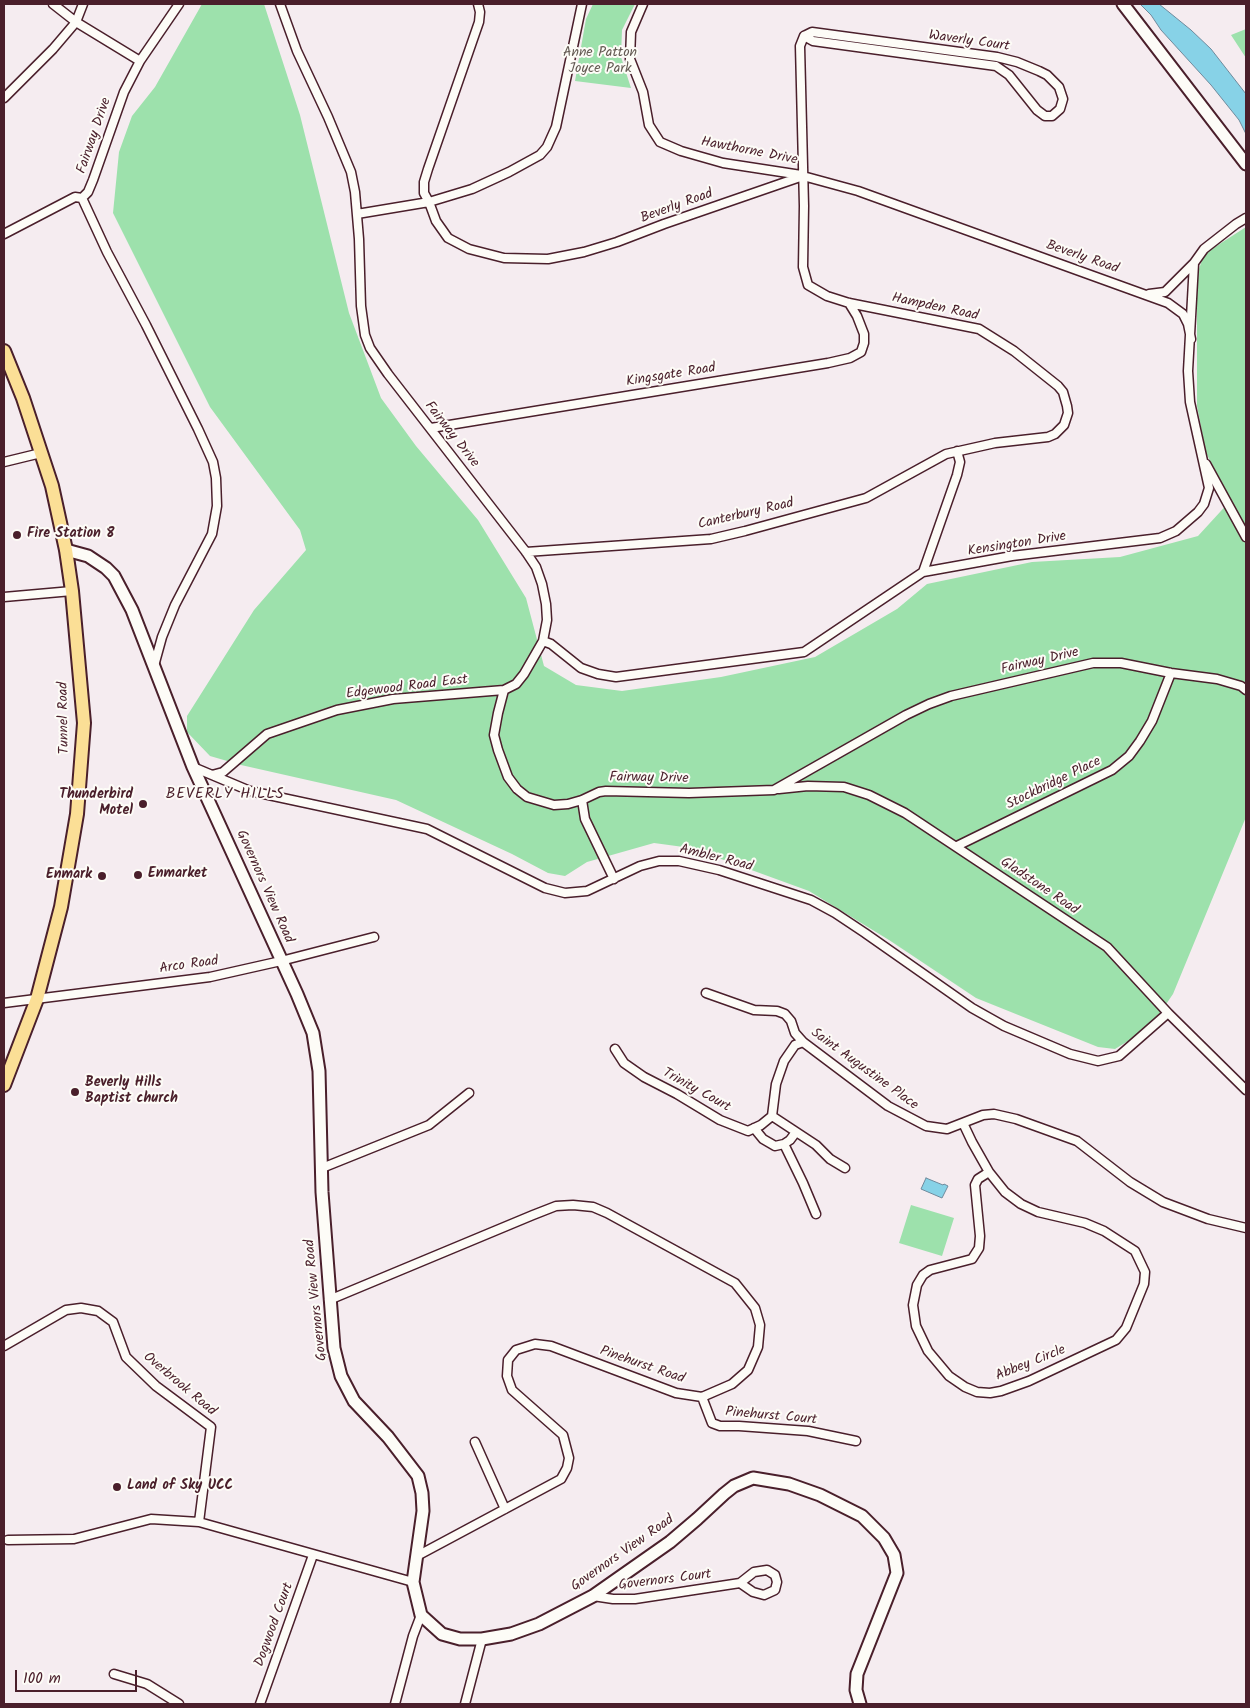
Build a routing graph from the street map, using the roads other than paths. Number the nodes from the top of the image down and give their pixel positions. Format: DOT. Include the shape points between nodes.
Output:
graph roads {
  1 [pos="53,4"];
  2 [pos="84,4"];
  3 [pos="179,4"];
  4 [pos="280,4"];
  5 [pos="478,4"];
  6 [pos="582,4"];
  7 [pos="643,4"];
  8 [pos="1123,4"];
  9 [pos="76,22"];
  10 [pos="804,36"];
  11 [pos="140,62"];
  12 [pos="4,98"];
  13 [pos="1246,164"];
  14 [pos="803,176"];
  15 [pos="82,198"];
  16 [pos="429,202"];
  17 [pos="357,214"];
  18 [pos="1246,218"];
  19 [pos="4,234"];
  20 [pos="1194,263"];
  21 [pos="1147,294"];
  22 [pos="849,303"];
  23 [pos="1191,339"];
  24 [pos="4,351"];
  25 [pos="431,428"];
  26 [pos="957,451"];
  27 [pos="41,453"];
  28 [pos="1203,458"];
  29 [pos="4,462"];
  30 [pos="1246,537"];
  31 [pos="66,550"];
  32 [pos="526,552"];
  33 [pos="923,572"];
  34 [pos="72,591"];
  35 [pos="4,598"];
  36 [pos="543,641"];
  37 [pos="154,666"];
  38 [pos="1172,673"];
  39 [pos="504,690"];
  40 [pos="1246,690"];
  41 [pos="192,767"];
  42 [pos="212,775"];
  43 [pos="774,790"];
  44 [pos="582,800"];
  45 [pos="957,846"];
  46 [pos="614,878"];
  47 [pos="374,937"];
  48 [pos="281,961"];
  49 [pos="706,993"];
  50 [pos="37,999"];
  51 [pos="4,1002"];
  52 [pos="1168,1013"];
  53 [pos="803,1042"];
  54 [pos="615,1049"];
  55 [pos="4,1084"];
  56 [pos="1246,1090"];
  57 [pos="469,1093"];
  58 [pos="772,1116"];
  59 [pos="963,1123"];
  60 [pos="754,1128"];
  61 [pos="796,1132"];
  62 [pos="784,1144"];
  63 [pos="322,1168"];
  64 [pos="845,1168"];
  65 [pos="988,1172"];
  66 [pos="816,1214"];
  67 [pos="1246,1228"];
  68 [pos="329,1300"];
  69 [pos="4,1346"];
  70 [pos="702,1397"];
  71 [pos="856,1441"];
  72 [pos="475,1442"];
  73 [pos="505,1509"];
  74 [pos="198,1522"];
  75 [pos="8,1540"];
  76 [pos="313,1555"];
  77 [pos="417,1556"];
  78 [pos="412,1582"];
  79 [pos="740,1584"];
  80 [pos="593,1596"];
  81 [pos="421,1615"];
  82 [pos="482,1639"];
  83 [pos="114,1674"];
  84 [pos="179,1704"];
  85 [pos="260,1704"];
  86 [pos="395,1704"];
  87 [pos="465,1704"];
  88 [pos="860,1704"];
  1 -- 9 [label="street"];
  2 -- 9 [label="street"];
  3 -- 11 [label="street, Fairway Drive"];
  4 -- 17 [label="street, Fairway Drive" via="297,51 351,172"];
  5 -- 16 [label="street, Beverly Road" via="479,22 424,182 424,193"];
  6 -- 16 [label="street" via="556,127 546,148 540,155 472,189"];
  7 -- 14 [label="street, Hawthorne Drive" via="631,32 630,59 643,92 649,125 660,142 723,163"];
  8 -- 13 [label="street"];
  9 -- 11 [label="street"];
  9 -- 12 [label="street"];
  10 -- 10 [label="street, Waverly Court" via="813,41 996,66 1009,74 1043,115 1056,113 1062,102 1060,87 1047,75 1009,60 812,32"];
  10 -- 14 [label="street, Hampden Road" via="800,48"];
  11 -- 15 [label="street, Fairway Drive" via="124,92 88,192"];
  14 -- 16 [label="street, Beverly Road" via="617,242 548,259 504,258 469,249 448,238 436,221"];
  14 -- 21 [label="street, Beverly Road" via="858,191"];
  14 -- 22 [label="street, Hampden Road" via="804,276 808,284 827,296"];
  15 -- 19 [label="street" via="75,197"];
  15 -- 37 [label="street" via="195,422 213,462 216,478 217,506 212,534 175,605"];
  16 -- 17 [label="street"];
  17 -- 25 [label="street, Fairway Drive" via="365,334 370,348 388,374"];
  18 -- 20 [label="street" via="1204,249"];
  20 -- 21 [label="street" via="1165,292"];
  20 -- 23 [label="street, Kensington Drive"];
  21 -- 23 [label="street, Beverly Road" via="1183,314"];
  22 -- 25 [label="street, Kingsgate Road" via="864,334 861,352 850,358"];
  22 -- 26 [label="street, Hampden Road" via="979,329 1014,351 1063,392 1068,413 1064,425 1055,434"];
  23 -- 28 [label="street, Kensington Drive" via="1190,402"];
  24 -- 27 [label="main road, Tunnel Road"];
  25 -- 32 [label="street, Fairway Drive"];
  26 -- 32 [label="street, Canterbury Road" via="866,498 711,539"];
  26 -- 33 [label="street" via="960,462 957,475"];
  27 -- 29 [label="street"];
  27 -- 31 [label="main road, Tunnel Road"];
  28 -- 30 [label="street"];
  28 -- 33 [label="street, Kensington Drive" via="1209,488 1204,504 1176,531 1160,538 1012,556"];
  31 -- 34 [label="main road, Tunnel Road"];
  31 -- 37 [label="street, Governors View Road" via="88,556 114,576 132,610"];
  32 -- 36 [label="street, Fairway Drive" via="536,567 546,604"];
  33 -- 36 [label="street, Kensington Drive" via="804,652 616,677 581,668"];
  34 -- 35 [label="street"];
  34 -- 50 [label="main road, Tunnel Road" via="84,723 77,812 61,907"];
  36 -- 39 [label="street, Fairway Drive" via="524,674 516,684"];
  37 -- 41 [label="street, Governors View Road"];
  38 -- 40 [label="street, Fairway Drive" via="1230,682"];
  38 -- 43 [label="street, Fairway Drive" via="1121,663 1092,663 952,696 906,715"];
  38 -- 45 [label="street, Stockbridge Place" via="1140,741 1112,770"];
  39 -- 42 [label="street, Edgewood Road East" via="393,700 337,710 267,734 223,772"];
  39 -- 44 [label="street, Fairway Drive" via="494,735 508,777 517,789 541,802 561,804"];
  41 -- 42 [label="street, Ambler Road"];
  41 -- 48 [label="street, Governors View Road"];
  42 -- 46 [label="street, Ambler Road" via="250,791 427,829 551,889 587,891"];
  43 -- 44 [label="street, Fairway Drive" via="606,791"];
  43 -- 45 [label="street, Gladstone Road" via="808,786 856,790 906,813"];
  44 -- 46 [label="street" via="584,818"];
  45 -- 52 [label="street, Gladstone Road" via="1107,947"];
  46 -- 52 [label="street, Ambler Road" via="640,866 679,860 811,900 835,912 972,1008 1004,1026 1070,1054 1098,1061 1119,1056"];
  47 -- 48 [label="street, Arco Road"];
  48 -- 50 [label="street, Arco Road" via="210,977"];
  48 -- 63 [label="street, Governors View Road" via="310,1025 317,1051"];
  49 -- 53 [label="street, Saint Augustine Place" via="754,1010 785,1014"];
  50 -- 51 [label="street, Arco Road"];
  50 -- 55 [label="main road, Tunnel Road"];
  52 -- 56 [label="street, Gladstone Road"];
  53 -- 58 [label="street" via="795,1045 784,1061 776,1084"];
  53 -- 59 [label="street, Saint Augustine Place" via="873,1095 914,1121 936,1128"];
  54 -- 60 [label="street, Trinity Court" via="624,1063 644,1077 720,1120 748,1131"];
  57 -- 63 [label="street" via="429,1125"];
  58 -- 60 [label="street"];
  58 -- 61 [label="street"];
  59 -- 65 [label="street, Abbey Circle"];
  59 -- 67 [label="street, Saint Augustine Place" via="994,1114 1046,1129 1076,1141 1130,1182 1163,1202 1208,1219"];
  60 -- 62 [label="street" via="769,1144"];
  61 -- 62 [label="street"];
  61 -- 64 [label="street"];
  62 -- 66 [label="street"];
  63 -- 68 [label="street, Governors View Road"];
  65 -- 65 [label="street, Abbey Circle" via="1021,1204 1104,1231 1135,1251 1145,1272 1135,1307 1126,1328 1116,1340 1029,1381 990,1393 977,1392 949,1376 928,1351 916,1326 913,1305 917,1285 924,1275 930,1270 972,1259 979,1248 975,1185"];
  68 -- 70 [label="street" via="556,1206 593,1207 735,1283 755,1308 760,1325 758,1347 748,1370 732,1384"];
  68 -- 77 [label="street, Governors View Road" via="334,1348 341,1376 354,1401 418,1476 423,1511"];
  69 -- 74 [label="street, Overbrook Road" via="66,1310 98,1311 113,1322 126,1357 156,1386 211,1428"];
  70 -- 71 [label="street, Pinehurst Court" via="712,1423 720,1426 808,1431"];
  70 -- 73 [label="street, Pinehurst Road" via="676,1393 550,1346 535,1344 516,1350 508,1360 506,1376 512,1390 563,1435 569,1458 561,1479"];
  72 -- 73 [label="street"];
  73 -- 77 [label="street, Pinehurst Road"];
  74 -- 75 [label="street" via="151,1519 74,1540"];
  74 -- 76 [label="street"];
  76 -- 78 [label="street"];
  76 -- 85 [label="street, Dogwood Court"];
  77 -- 78 [label="street, Governors View Road"];
  78 -- 81 [label="street, Governors View Road"];
  79 -- 79 [label="street, Governors Court" via="764,1595 775,1590 777,1582 775,1575 767,1570 754,1572"];
  79 -- 80 [label="street, Governors Court" via="635,1599 613,1600"];
  80 -- 82 [label="street, Governors View Road" via="538,1624 511,1634"];
  80 -- 88 [label="street, Governors View Road" via="670,1542 734,1486 753,1478 789,1484 820,1495 862,1516 884,1538 896,1562 893,1587 857,1674 855,1684"];
  81 -- 82 [label="street, Governors View Road" via="442,1634 460,1639"];
  81 -- 86 [label="street"];
  82 -- 87 [label="street"];
  83 -- 84 [label="street" via="147,1684"];
}
